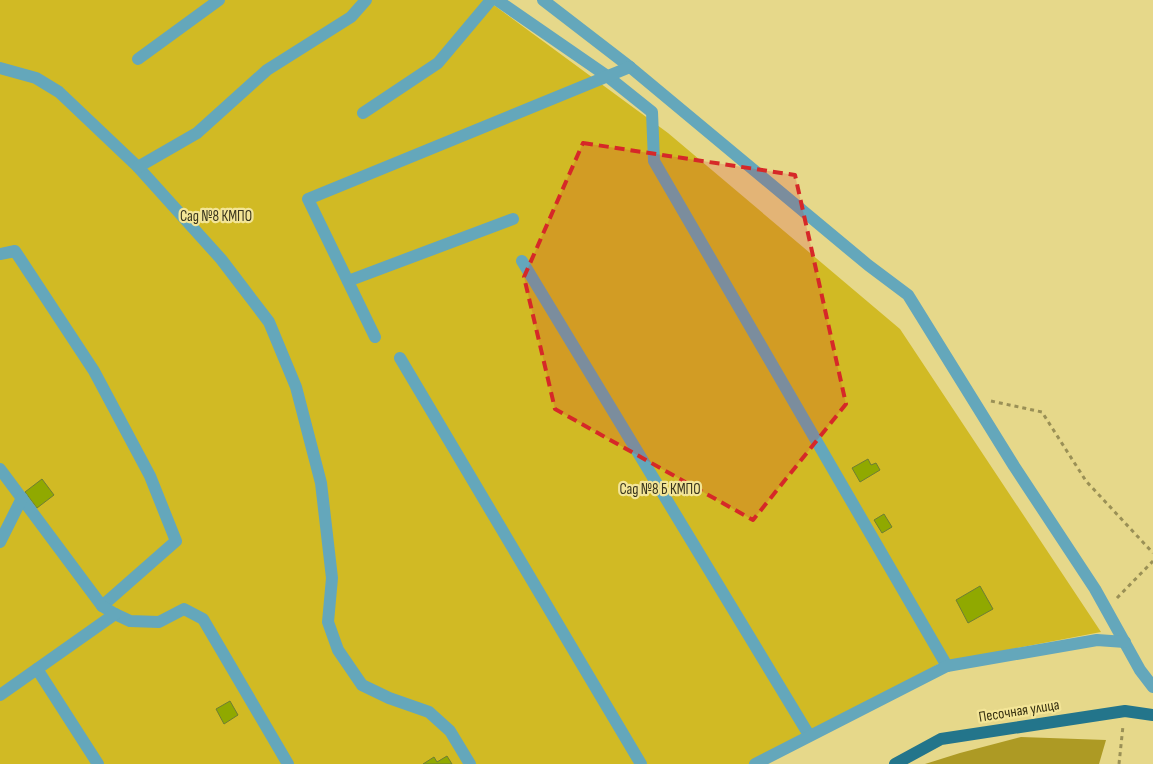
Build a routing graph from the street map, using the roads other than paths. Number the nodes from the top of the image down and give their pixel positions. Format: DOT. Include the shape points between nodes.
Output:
graph roads {
  1 [pos="219,0"];
  2 [pos="366,0"];
  3 [pos="491,0"];
  4 [pos="497,0"];
  5 [pos="543,0"];
  6 [pos="138,59"];
  7 [pos="630,66"];
  8 [pos="0,68"];
  9 [pos="606,76"];
  10 [pos="363,113"];
  11 [pos="138,167"];
  12 [pos="513,219"];
  13 [pos="0,254"];
  14 [pos="522,261"];
  15 [pos="348,281"];
  16 [pos="375,337"];
  17 [pos="400,358"];
  18 [pos="0,468"];
  19 [pos="22,498"];
  20 [pos="0,542"];
  21 [pos="102,606"];
  22 [pos="115,614"];
  23 [pos="1125,642"];
  24 [pos="947,666"];
  25 [pos="37,669"];
  26 [pos="1153,687"];
  27 [pos="0,695"];
  28 [pos="1153,715"];
  29 [pos="809,735"];
  30 [pos="98,764"];
  31 [pos="288,764"];
  32 [pos="470,764"];
  33 [pos="640,764"];
  34 [pos="755,764"];
  35 [pos="895,764"];
  1 -- 6 [label="lane"];
  2 -- 11 [label="lane" via="351,17 267,70 196,133"];
  3 -- 10 [label="lane" via="438,63"];
  4 -- 9 [label="lane"];
  5 -- 7 [label="lane"];
  7 -- 9 [label="lane"];
  7 -- 23 [label="lane" via="908,296 1095,588"];
  8 -- 11 [label="lane" via="36,78 60,92"];
  9 -- 15 [label="lane" via="308,200"];
  9 -- 24 [label="lane" via="652,112 654,161"];
  11 -- 32 [label="lane" via="221,259 269,322 296,388 321,483 332,578 328,622 338,650 362,685 430,712 450,731"];
  12 -- 15 [label="lane"];
  13 -- 21 [label="lane" via="15,251 94,371 150,476 176,542"];
  14 -- 29 [label="lane"];
  15 -- 16 [label="lane"];
  17 -- 33 [label="lane"];
  18 -- 19 [label="lane"];
  19 -- 20 [label="lane"];
  19 -- 21 [label="lane"];
  21 -- 22 [label="lane"];
  22 -- 25 [label="lane"];
  22 -- 31 [label="lane" via="130,621 159,622 184,609 203,619"];
  23 -- 24 [label="lane" via="1097,640"];
  23 -- 26 [label="lane"];
  24 -- 29 [label="lane"];
  25 -- 27 [label="lane"];
  25 -- 30 [label="lane"];
  28 -- 35 [label="main road, Песочная улица" via="1125,711 941,739"];
  29 -- 34 [label="lane"];
}
